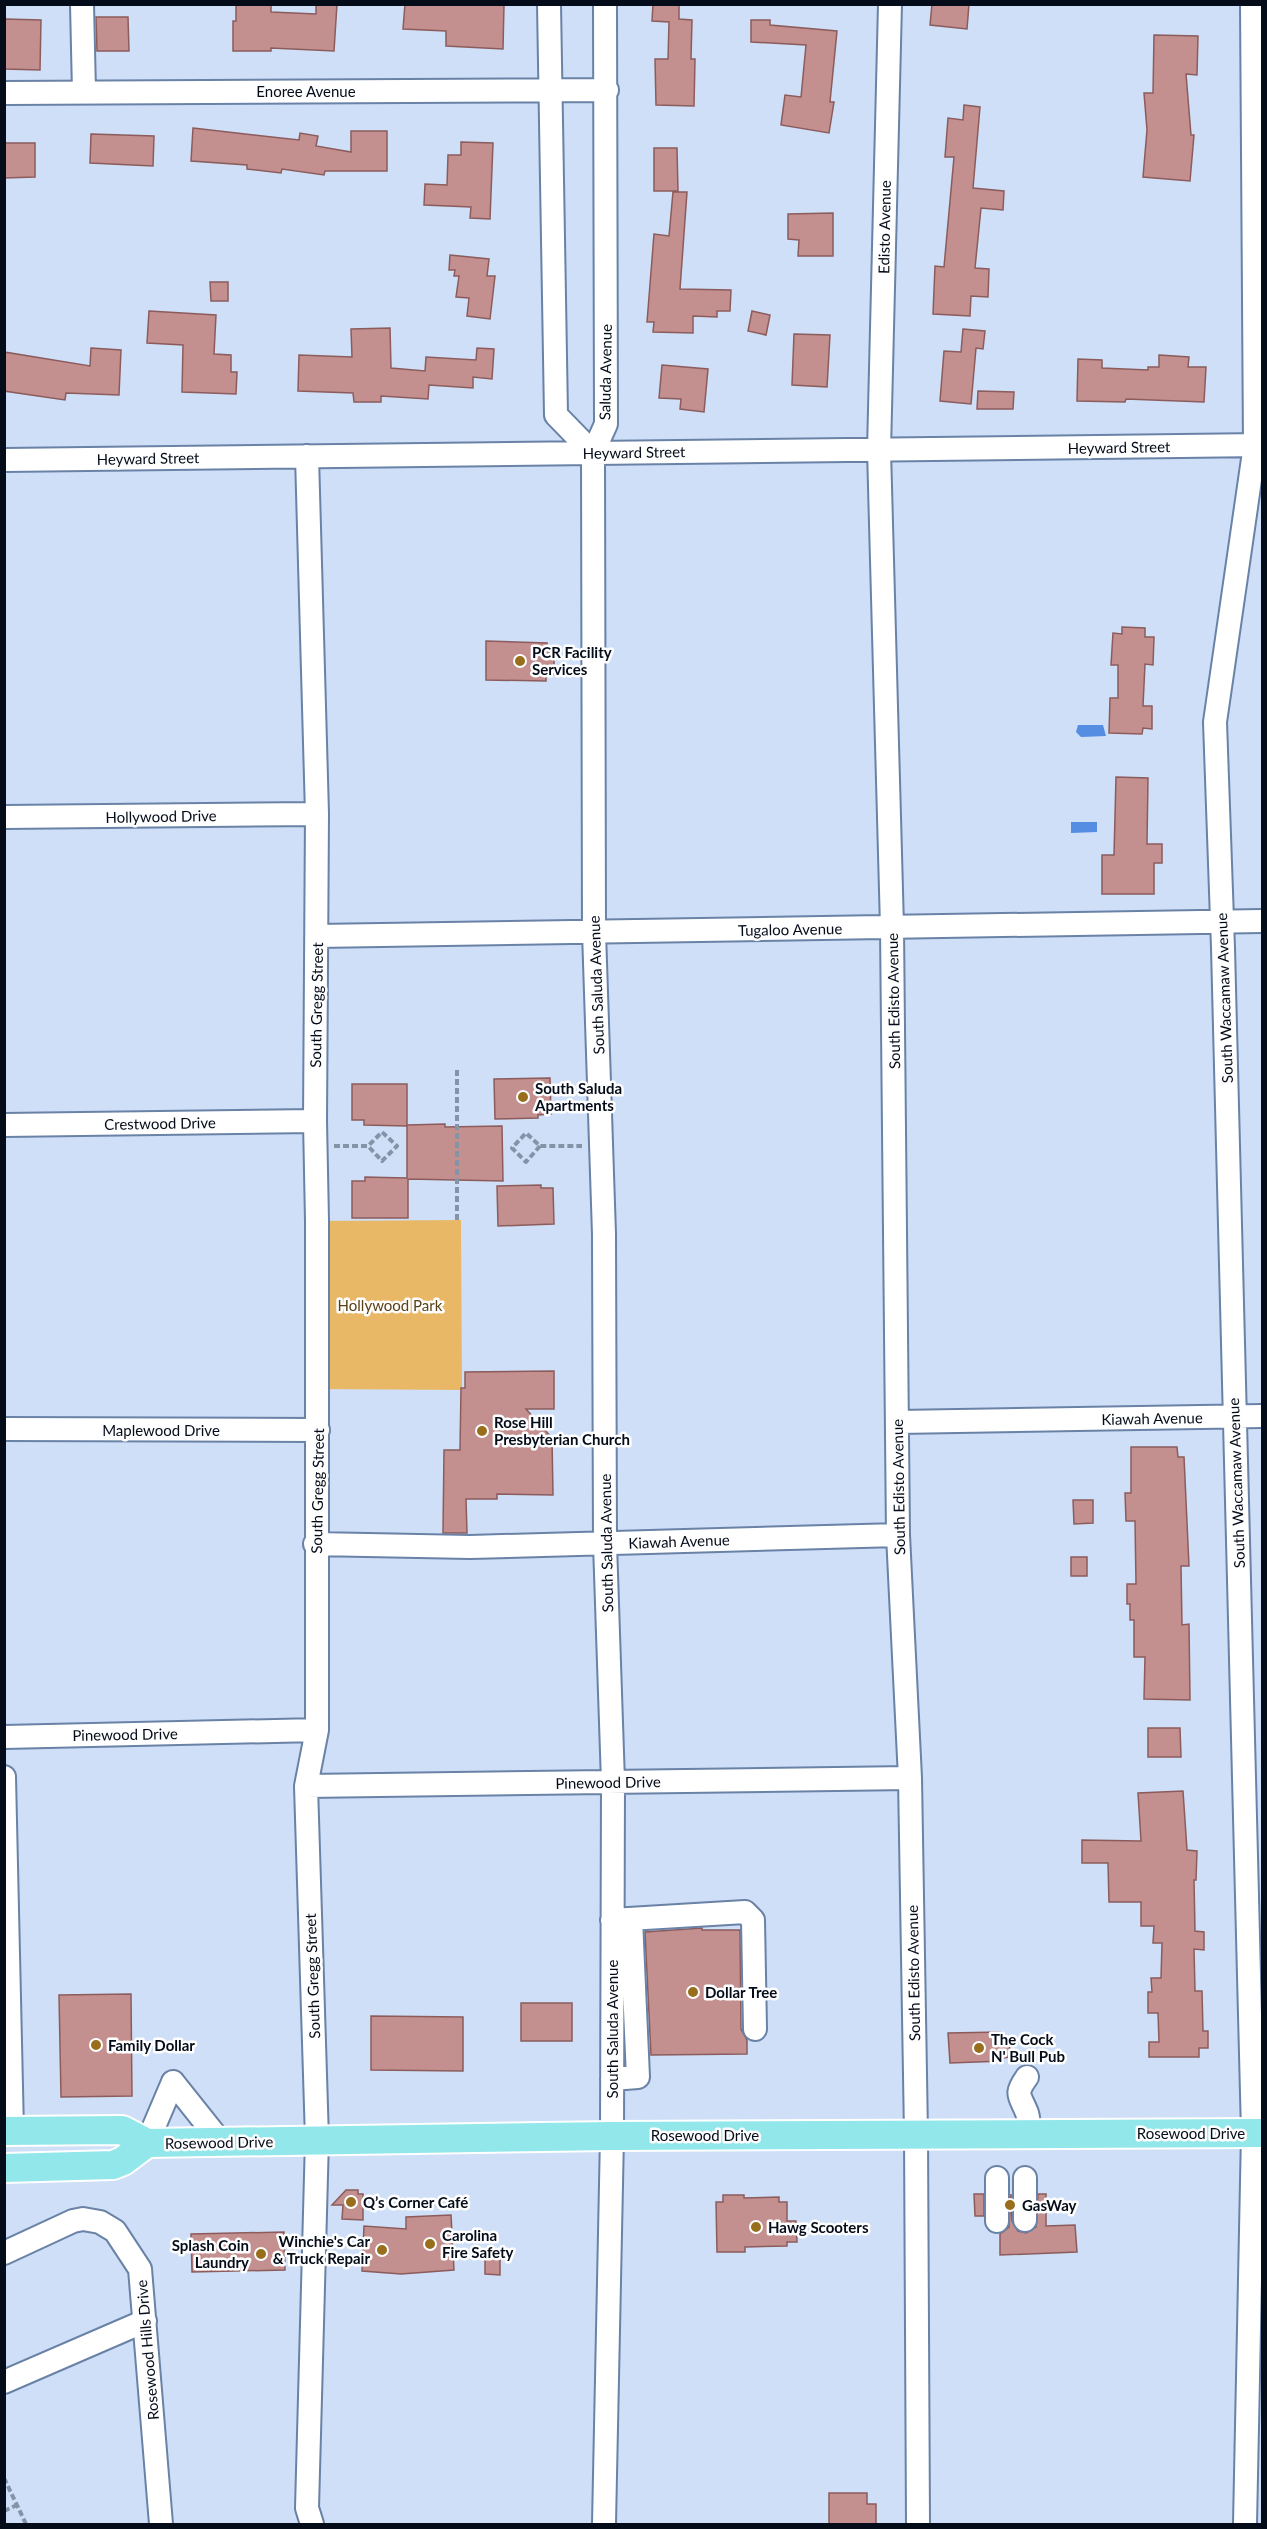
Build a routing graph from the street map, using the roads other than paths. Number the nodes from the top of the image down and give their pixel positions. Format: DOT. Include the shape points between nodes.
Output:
graph roads {
  1 [pos="82,4"];
  2 [pos="549,4"];
  3 [pos="605,4"];
  4 [pos="890,4"];
  5 [pos="1252,4"];
  6 [pos="549,90"];
  7 [pos="607,90"];
  8 [pos="84,92"];
  9 [pos="4,93"];
  10 [pos="1259,445"];
  11 [pos="879,450"];
  12 [pos="593,453"];
  13 [pos="307,456"];
  14 [pos="4,460"];
  15 [pos="317,814"];
  16 [pos="4,817"];
  17 [pos="1263,921"];
  18 [pos="1223,922"];
  19 [pos="892,927"];
  20 [pos="594,932"];
  21 [pos="317,936"];
  22 [pos="315,1121"];
  23 [pos="4,1125"];
  24 [pos="1263,1416"];
  25 [pos="1235,1417"];
  26 [pos="897,1422"];
  27 [pos="4,1430"];
  28 [pos="318,1430"];
  29 [pos="898,1535"];
  30 [pos="315,1544"];
  31 [pos="605,1544"];
  32 [pos="317,1730"];
  33 [pos="4,1737"];
  34 [pos="1244,1774"];
  35 [pos="4,1777"];
  36 [pos="910,1778"];
  37 [pos="613,1782"];
  38 [pos="306,1786"];
  39 [pos="1263,1791"];
  40 [pos="622,1920"];
  41 [pos="623,1973"];
  42 [pos="1256,2008"];
  43 [pos="754,2029"];
  44 [pos="612,2032"];
  45 [pos="637,2032"];
  46 [pos="1027,2069"];
  47 [pos="612,2079"];
  48 [pos="1028,2124"];
  49 [pos="8,2131"];
  50 [pos="1258,2133"];
  51 [pos="916,2134"];
  52 [pos="612,2136"];
  53 [pos="317,2139"];
  54 [pos="220,2142"];
  55 [pos="147,2143"];
  56 [pos="4,2168"];
  57 [pos="997,2178"];
  58 [pos="1024,2178"];
  59 [pos="1025,2220"];
  60 [pos="997,2221"];
  61 [pos="4,2253"];
  62 [pos="145,2321"];
  63 [pos="4,2382"];
  64 [pos="161,2524"];
  65 [pos="312,2524"];
  66 [pos="604,2524"];
  67 [pos="918,2524"];
  68 [pos="1245,2524"];
  1 -- 8 [label="street"];
  2 -- 6 [label="street"];
  3 -- 7 [label="street, Saluda Avenue"];
  4 -- 11 [label="street, Edisto Avenue"];
  5 -- 10 [label="street, South Waccamaw Avenue"];
  6 -- 7 [label="street, Enoree Avenue"];
  6 -- 8 [label="street, Enoree Avenue"];
  6 -- 12 [label="street" via="556,415"];
  7 -- 12 [label="street, Saluda Avenue" via="606,424"];
  8 -- 9 [label="street, Enoree Avenue"];
  10 -- 11 [label="street, Heyward Street"];
  10 -- 18 [label="street, South Waccamaw Avenue" via="1215,722"];
  11 -- 12 [label="street, Heyward Street"];
  11 -- 19 [label="street, South Edisto Avenue"];
  12 -- 13 [label="street, Heyward Street"];
  12 -- 20 [label="street, South Saluda Avenue"];
  13 -- 14 [label="street, Heyward Street"];
  13 -- 15 [label="street, South Gregg Street"];
  15 -- 16 [label="street, Hollywood Drive"];
  15 -- 21 [label="street, South Gregg Street"];
  17 -- 18 [label="street, Tugaloo Avenue"];
  18 -- 19 [label="street, Tugaloo Avenue"];
  18 -- 25 [label="street, South Waccamaw Avenue"];
  19 -- 20 [label="street, Tugaloo Avenue"];
  19 -- 26 [label="street, South Edisto Avenue"];
  20 -- 21 [label="street, Tugaloo Avenue"];
  20 -- 31 [label="street, South Saluda Avenue" via="604,1234"];
  21 -- 22 [label="street, South Gregg Street"];
  22 -- 23 [label="street, Crestwood Drive"];
  22 -- 28 [label="street, South Gregg Street"];
  24 -- 25 [label="street, Kiawah Avenue"];
  25 -- 26 [label="street, Kiawah Avenue"];
  25 -- 34 [label="street, South Waccamaw Avenue"];
  26 -- 29 [label="street, South Edisto Avenue"];
  27 -- 28 [label="street, Maplewood Drive"];
  28 -- 30 [label="street, South Gregg Street"];
  29 -- 31 [label="street, Kiawah Avenue"];
  29 -- 36 [label="street, South Edisto Avenue"];
  30 -- 31 [label="street, Kiawah Avenue"];
  30 -- 32 [label="street, South Gregg Street"];
  31 -- 37 [label="street, South Saluda Avenue"];
  32 -- 33 [label="street, Pinewood Drive"];
  32 -- 38 [label="street, South Gregg Street"];
  34 -- 39 [label="street"];
  34 -- 42 [label="street, South Waccamaw Avenue"];
  35 -- 49 [label="street"];
  36 -- 37 [label="street, Pinewood Drive"];
  36 -- 51 [label="street, South Edisto Avenue"];
  37 -- 38 [label="street, Pinewood Drive"];
  37 -- 40 [label="street, South Saluda Avenue"];
  38 -- 53 [label="street, South Gregg Street"];
  40 -- 41 [label="street, South Saluda Avenue"];
  40 -- 43 [label="street" via="745,1912 753,1920"];
  41 -- 44 [label="street, South Saluda Avenue"];
  41 -- 45 [label="street"];
  42 -- 50 [label="street, South Waccamaw Avenue"];
  44 -- 45 [label="street"];
  44 -- 47 [label="street, South Saluda Avenue"];
  45 -- 47 [label="street" via="638,2077"];
  46 -- 48 [label="street" via="1035,2088"];
  47 -- 52 [label="street, South Saluda Avenue"];
  48 -- 50 [label="main road, Rosewood Drive"];
  48 -- 51 [label="main road, Rosewood Drive"];
  49 -- 55 [label="main road, Rosewood Drive" via="122,2130"];
  50 -- 68 [label="street, South Waccamaw Avenue"];
  51 -- 52 [label="main road, Rosewood Drive"];
  51 -- 67 [label="street, South Edisto Avenue"];
  52 -- 53 [label="main road, Rosewood Drive"];
  52 -- 66 [label="street, South Saluda Avenue"];
  53 -- 54 [label="main road, Rosewood Drive"];
  53 -- 65 [label="street, South Gregg Street" via="307,2508"];
  54 -- 55 [label="main road, Rosewood Drive"];
  54 -- 55 [label="street" via="173,2082"];
  55 -- 56 [label="main road, Rosewood Drive" via="113,2165"];
  57 -- 60 [label="street"];
  58 -- 59 [label="street"];
  61 -- 62 [label="street, Rosewood Hills Drive" via="73,2222 100,2222 115,2231 140,2270"];
  62 -- 63 [label="street"];
  62 -- 64 [label="street, Rosewood Hills Drive"];
}
